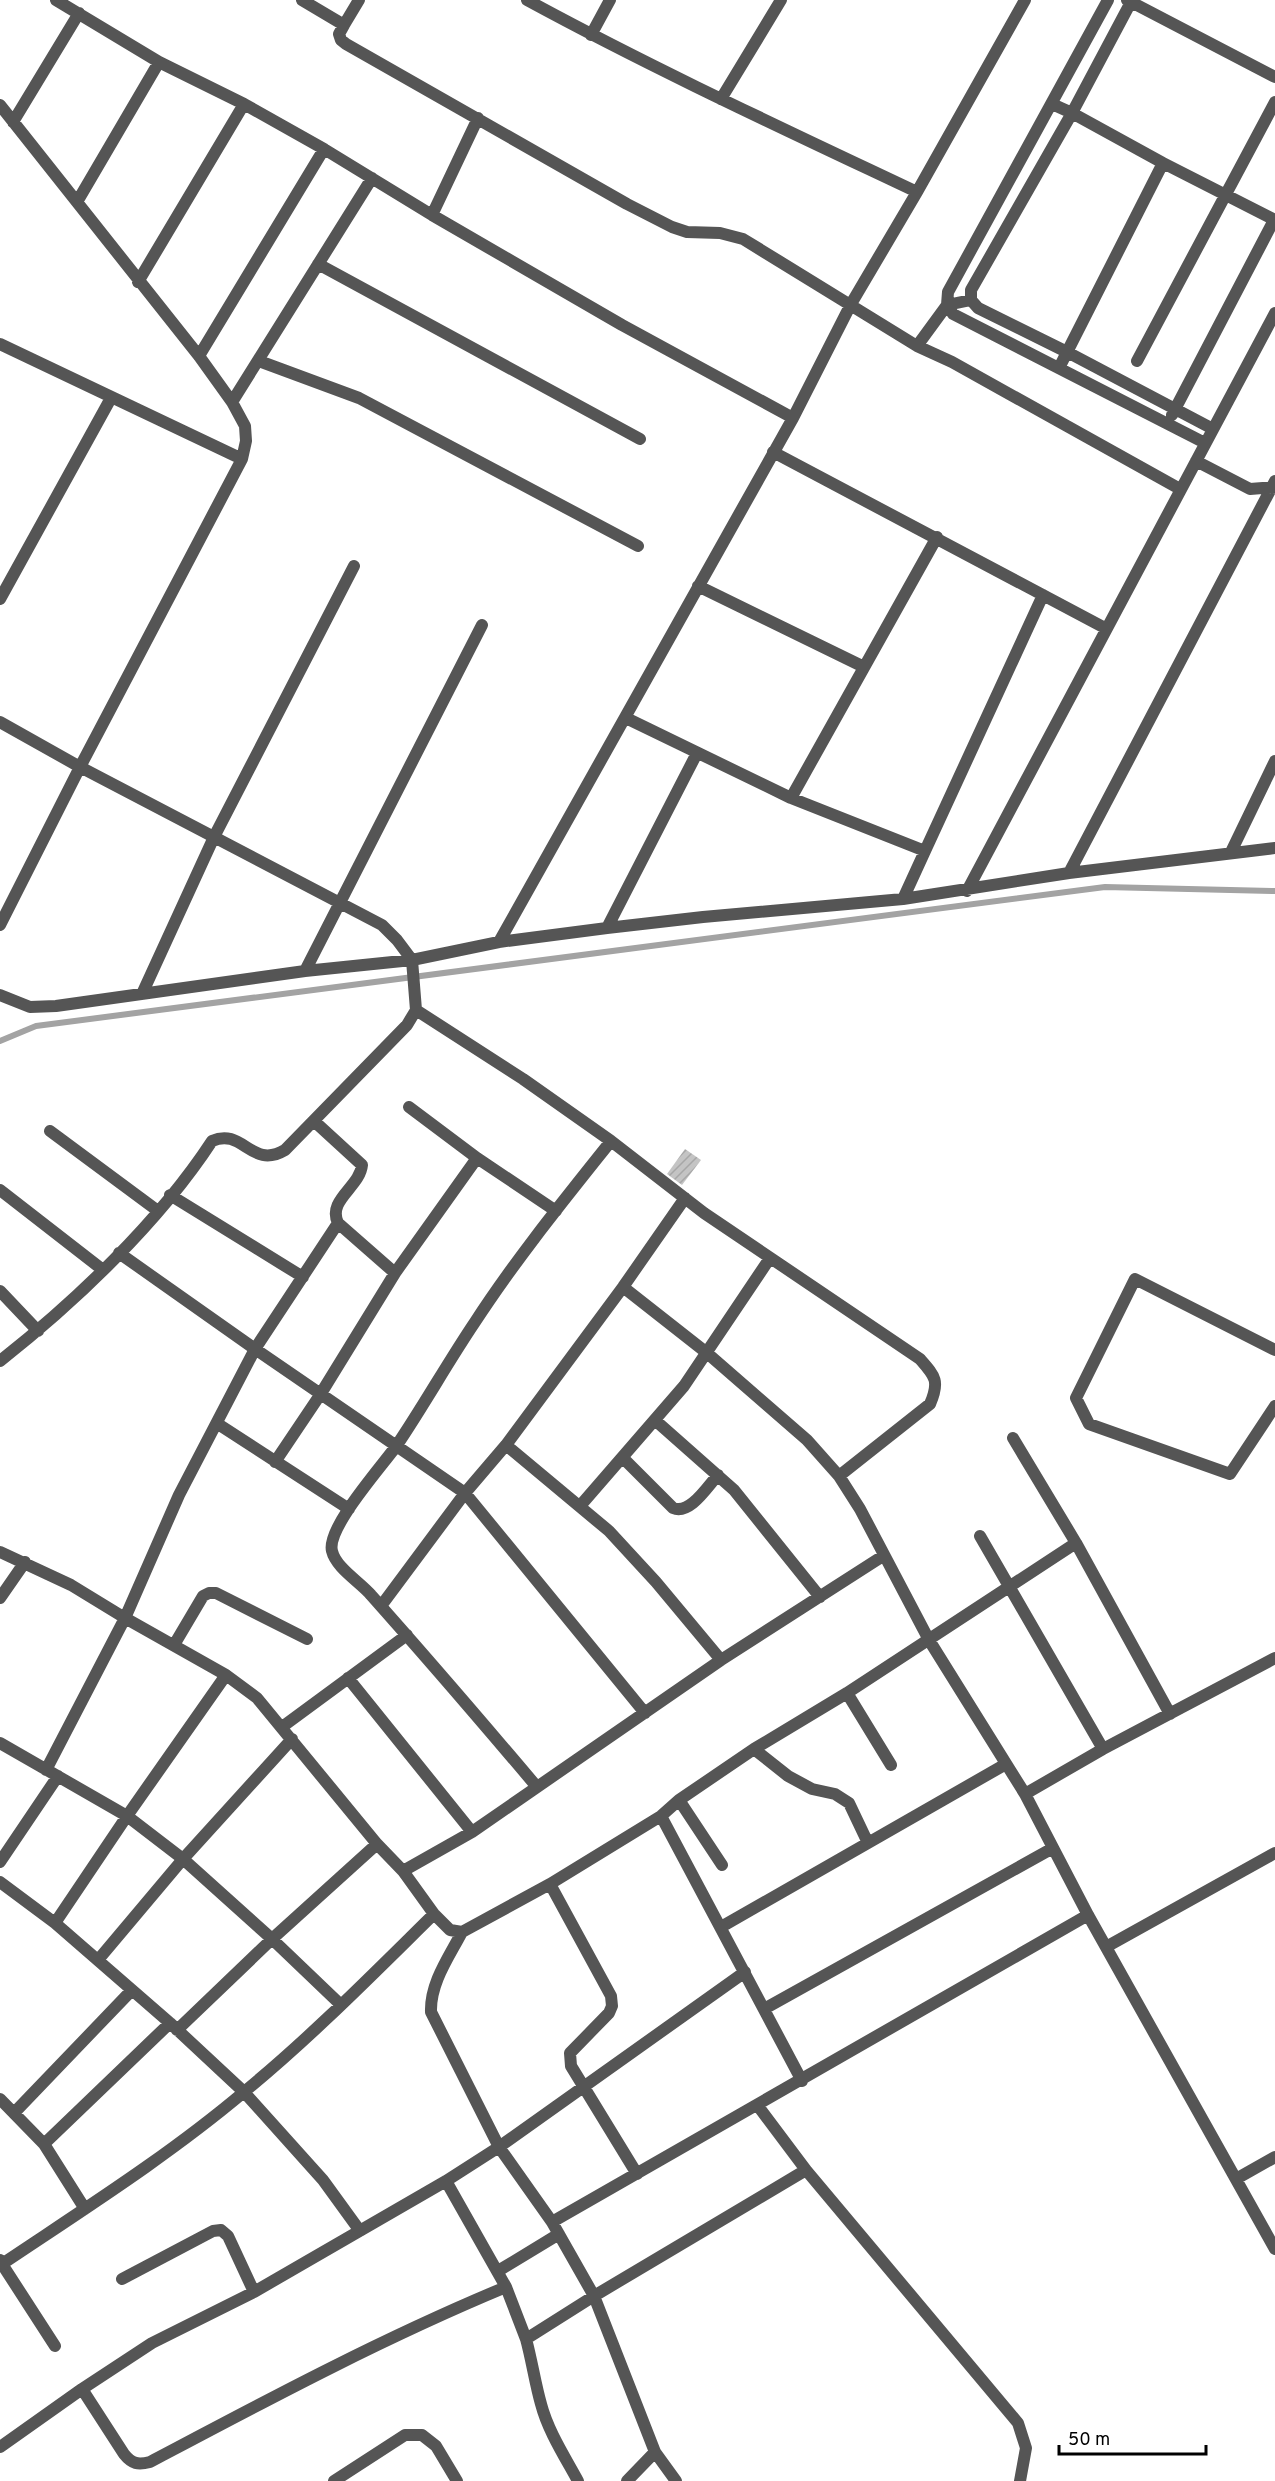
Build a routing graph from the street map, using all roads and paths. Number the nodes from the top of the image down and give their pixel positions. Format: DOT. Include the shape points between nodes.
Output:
graph roads {
  1 [pos="56,0"];
  2 [pos="302,0"];
  3 [pos="359,0"];
  4 [pos="527,0"];
  5 [pos="610,0"];
  6 [pos="781,0"];
  7 [pos="1025,0"];
  8 [pos="1108,0"];
  9 [pos="1130,1"];
  10 [pos="79,13"];
  11 [pos="344,25"];
  12 [pos="591,34"];
  13 [pos="159,62"];
  14 [pos="1275,77"];
  15 [pos="721,99"];
  16 [pos="1275,102"];
  17 [pos="244,104"];
  18 [pos="0,105"];
  19 [pos="1052,105"];
  20 [pos="1072,113"];
  21 [pos="478,117"];
  22 [pos="13,122"];
  23 [pos="324,149"];
  24 [pos="1163,163"];
  25 [pos="372,178"];
  26 [pos="917,192"];
  27 [pos="1226,196"];
  28 [pos="77,202"];
  29 [pos="432,215"];
  30 [pos="1275,220"];
  31 [pos="318,264"];
  32 [pos="138,282"];
  33 [pos="971,300"];
  34 [pos="850,304"];
  35 [pos="947,306"];
  36 [pos="1275,313"];
  37 [pos="0,344"];
  38 [pos="917,346"];
  39 [pos="1069,353"];
  40 [pos="199,356"];
  41 [pos="259,361"];
  42 [pos="1137,361"];
  43 [pos="1059,368"];
  44 [pos="111,398"];
  45 [pos="232,402"];
  46 [pos="1175,410"];
  47 [pos="792,418"];
  48 [pos="1167,424"];
  49 [pos="1213,429"];
  50 [pos="640,439"];
  51 [pos="1205,443"];
  52 [pos="773,453"];
  53 [pos="242,459"];
  54 [pos="1196,461"];
  55 [pos="1274,484"];
  56 [pos="1180,489"];
  57 [pos="937,537"];
  58 [pos="638,546"];
  59 [pos="354,566"];
  60 [pos="698,586"];
  61 [pos="1043,595"];
  62 [pos="0,599"];
  63 [pos="482,625"];
  64 [pos="1105,628"];
  65 [pos="864,667"];
  66 [pos="626,718"];
  67 [pos="0,722"];
  68 [pos="697,753"];
  69 [pos="1275,761"];
  70 [pos="80,767"];
  71 [pos="791,798"];
  72 [pos="214,837"];
  73 [pos="1275,848"];
  74 [pos="925,851"];
  75 [pos="1231,852"];
  76 [pos="1069,873"];
  77 [pos="967,891"];
  78 [pos="903,899"];
  79 [pos="339,901"];
  80 [pos="0,925"];
  81 [pos="607,928"];
  82 [pos="499,942"];
  83 [pos="412,960"];
  84 [pos="304,971"];
  85 [pos="142,994"];
  86 [pos="2,999"];
  87 [pos="416,1006"];
  88 [pos="409,1107"];
  89 [pos="314,1120"];
  90 [pos="50,1131"];
  91 [pos="611,1141"];
  92 [pos="477,1158"];
  93 [pos="0,1190"];
  94 [pos="170,1195"];
  95 [pos="685,1198"];
  96 [pos="158,1211"];
  97 [pos="556,1211"];
  98 [pos="338,1223"];
  99 [pos="118,1253"];
  100 [pos="770,1258"];
  101 [pos="103,1270"];
  102 [pos="395,1273"];
  103 [pos="303,1277"];
  104 [pos="623,1287"];
  105 [pos="0,1291"];
  106 [pos="38,1331"];
  107 [pos="255,1349"];
  108 [pos="1275,1350"];
  109 [pos="707,1353"];
  110 [pos="0,1361"];
  111 [pos="320,1395"];
  112 [pos="1275,1406"];
  113 [pos="656,1421"];
  114 [pos="218,1424"];
  115 [pos="1013,1438"];
  116 [pos="397,1445"];
  117 [pos="506,1445"];
  118 [pos="623,1458"];
  119 [pos="274,1462"];
  120 [pos="718,1475"];
  121 [pos="839,1476"];
  122 [pos="465,1493"];
  123 [pos="580,1506"];
  124 [pos="349,1509"];
  125 [pos="980,1536"];
  126 [pos="1077,1543"];
  127 [pos="0,1552"];
  128 [pos="883,1556"];
  129 [pos="25,1562"];
  130 [pos="1009,1586"];
  131 [pos="820,1597"];
  132 [pos="0,1598"];
  133 [pos="381,1606"];
  134 [pos="125,1618"];
  135 [pos="407,1635"];
  136 [pos="307,1639"];
  137 [pos="928,1640"];
  138 [pos="174,1645"];
  139 [pos="1275,1658"];
  140 [pos="721,1660"];
  141 [pos="226,1675"];
  142 [pos="348,1678"];
  143 [pos="847,1693"];
  144 [pos="645,1713"];
  145 [pos="1170,1714"];
  146 [pos="282,1727"];
  147 [pos="292,1739"];
  148 [pos="0,1743"];
  149 [pos="753,1749"];
  150 [pos="1103,1749"];
  151 [pos="1006,1764"];
  152 [pos="891,1765"];
  153 [pos="46,1770"];
  154 [pos="58,1776"];
  155 [pos="537,1786"];
  156 [pos="1025,1794"];
  157 [pos="679,1800"];
  158 [pos="127,1816"];
  159 [pos="661,1816"];
  160 [pos="472,1832"];
  161 [pos="868,1843"];
  162 [pos="377,1844"];
  163 [pos="1053,1848"];
  164 [pos="1275,1853"];
  165 [pos="183,1859"];
  166 [pos="0,1862"];
  167 [pos="722,1865"];
  168 [pos="403,1871"];
  169 [pos="0,1882"];
  170 [pos="550,1884"];
  171 [pos="434,1914"];
  172 [pos="1088,1915"];
  173 [pos="55,1923"];
  174 [pos="722,1927"];
  175 [pos="462,1932"];
  176 [pos="272,1939"];
  177 [pos="1106,1947"];
  178 [pos="98,1960"];
  179 [pos="745,1972"];
  180 [pos="132,1990"];
  181 [pos="341,2006"];
  182 [pos="765,2009"];
  183 [pos="174,2027"];
  184 [pos="802,2081"];
  185 [pos="583,2087"];
  186 [pos="244,2092"];
  187 [pos="0,2099"];
  188 [pos="758,2106"];
  189 [pos="14,2113"];
  190 [pos="44,2144"];
  191 [pos="499,2147"];
  192 [pos="1275,2157"];
  193 [pos="806,2170"];
  194 [pos="637,2174"];
  195 [pos="1236,2179"];
  196 [pos="446,2181"];
  197 [pos="85,2209"];
  198 [pos="552,2222"];
  199 [pos="360,2231"];
  200 [pos="559,2234"];
  201 [pos="1275,2249"];
  202 [pos="1,2263"];
  203 [pos="498,2271"];
  204 [pos="122,2279"];
  205 [pos="506,2287"];
  206 [pos="254,2292"];
  207 [pos="594,2296"];
  208 [pos="526,2339"];
  209 [pos="55,2346"];
  210 [pos="82,2389"];
  211 [pos="0,2447"];
  212 [pos="655,2452"];
  213 [pos="334,2481"];
  214 [pos="457,2481"];
  215 [pos="578,2481"];
  216 [pos="627,2481"];
  217 [pos="676,2481"];
  218 [pos="1020,2481"];
  1 -- 10 [label="street"];
  2 -- 11 [label="street"];
  3 -- 11 [label="street"];
  4 -- 12 [label="street"];
  5 -- 12 [label="street"];
  6 -- 15 [label="street"];
  7 -- 26 [label="street"];
  8 -- 19 [label="street"];
  9 -- 14 [label="street"];
  9 -- 20 [label="street"];
  10 -- 13 [label="street"];
  10 -- 22 [label="street"];
  11 -- 21 [label="street" via="339,34 346,44"];
  12 -- 15 [label="street"];
  13 -- 17 [label="street"];
  13 -- 28 [label="street"];
  15 -- 26 [label="street"];
  16 -- 27 [label="street"];
  17 -- 23 [label="street"];
  17 -- 32 [label="street"];
  18 -- 22 [label="street"];
  19 -- 20 [label="street"];
  19 -- 35 [label="street" via="948,292"];
  20 -- 24 [label="street"];
  20 -- 33 [label="street" via="971,290"];
  21 -- 29 [label="street"];
  21 -- 34 [label="street" via="672,227 743,239"];
  22 -- 28 [label="street"];
  23 -- 25 [label="street"];
  23 -- 40 [label="street"];
  24 -- 27 [label="street"];
  24 -- 39 [label="street"];
  25 -- 29 [label="street"];
  25 -- 31 [label="street"];
  26 -- 34 [label="street"];
  27 -- 30 [label="street"];
  27 -- 42 [label="street"];
  28 -- 32 [label="street"];
  29 -- 47 [label="street"];
  30 -- 46 [label="street"];
  31 -- 41 [label="street"];
  31 -- 50 [label="street"];
  32 -- 40 [label="street"];
  33 -- 35 [label="street"];
  33 -- 39 [label="street" via="978,308"];
  34 -- 38 [label="street"];
  34 -- 47 [label="street"];
  35 -- 38 [label="street"];
  35 -- 43 [label="street" via="953,314"];
  36 -- 49 [label="street"];
  37 -- 44 [label="street"];
  38 -- 56 [label="street"];
  39 -- 43 [label="street"];
  39 -- 46 [label="street"];
  40 -- 45 [label="street"];
  41 -- 45 [label="street"];
  41 -- 58 [label="street" via="359,398"];
  43 -- 48 [label="street"];
  44 -- 53 [label="street"];
  44 -- 62 [label="street"];
  45 -- 53 [label="street" via="245,426"];
  46 -- 48 [label="street"];
  46 -- 49 [label="street"];
  47 -- 52 [label="street"];
  48 -- 51 [label="street"];
  49 -- 51 [label="street"];
  51 -- 54 [label="street"];
  52 -- 57 [label="street"];
  52 -- 60 [label="street"];
  53 -- 70 [label="street"];
  54 -- 55 [label="street" via="1250,489"];
  54 -- 56 [label="street"];
  55 -- 76 [label="street"];
  56 -- 64 [label="street"];
  57 -- 61 [label="street"];
  57 -- 65 [label="street"];
  59 -- 72 [label="street"];
  60 -- 65 [label="street"];
  60 -- 66 [label="street"];
  61 -- 64 [label="street"];
  61 -- 74 [label="street"];
  63 -- 79 [label="street"];
  64 -- 77 [label="street"];
  65 -- 71 [label="street"];
  66 -- 68 [label="street"];
  66 -- 82 [label="street"];
  67 -- 70 [label="street"];
  68 -- 71 [label="street"];
  68 -- 81 [label="street"];
  69 -- 75 [label="street"];
  70 -- 72 [label="street"];
  70 -- 80 [label="street"];
  71 -- 74 [label="street"];
  72 -- 79 [label="street"];
  72 -- 85 [label="street"];
  73 -- 75 [label="street"];
  74 -- 78 [label="street"];
  75 -- 76 [label="street"];
  76 -- 77 [label="street"];
  77 -- 78 [label="street"];
  78 -- 81 [label="street"];
  79 -- 83 [label="street" via="382,925"];
  79 -- 84 [label="street"];
  81 -- 82 [label="street"];
  82 -- 83 [label="street"];
  83 -- 84 [label="street"];
  83 -- 87 [label="street"];
  84 -- 85 [label="street"];
  85 -- 86 [label="street" via="30,1007"];
  87 -- 89 [label="street" via="407,1025"];
  87 -- 91 [label="street"];
  88 -- 92 [label="street"];
  89 -- 94 [label="street" via="274,1156 261,1156 235,1140 221,1137 212,1141"];
  89 -- 98 [label="street" via="362,1165 361,1174 336,1206 334,1215"];
  90 -- 96 [label="street"];
  91 -- 95 [label="street"];
  91 -- 97 [label="street"];
  92 -- 97 [label="street"];
  92 -- 102 [label="street"];
  93 -- 101 [label="street"];
  94 -- 96 [label="street"];
  94 -- 103 [label="street"];
  95 -- 100 [label="street"];
  95 -- 104 [label="street"];
  96 -- 99 [label="street"];
  97 -- 116 [label="street" via="475,1321"];
  98 -- 102 [label="street"];
  98 -- 103 [label="street"];
  99 -- 101 [label="street"];
  99 -- 107 [label="street"];
  100 -- 109 [label="street"];
  100 -- 121 [label="street" via="920,1359 933,1374 937,1389 930,1404"];
  101 -- 106 [label="street"];
  102 -- 111 [label="street"];
  103 -- 107 [label="street"];
  104 -- 109 [label="street"];
  104 -- 117 [label="street"];
  105 -- 106 [label="street"];
  106 -- 110 [label="street"];
  107 -- 111 [label="street"];
  107 -- 114 [label="street"];
  108 -- 112 [label="street" via="1135,1279 1076,1398 1089,1424 1230,1474"];
  109 -- 113 [label="street"];
  109 -- 121 [label="street" via="807,1440"];
  111 -- 116 [label="street"];
  111 -- 119 [label="street"];
  113 -- 118 [label="street"];
  113 -- 120 [label="street"];
  114 -- 119 [label="street"];
  114 -- 134 [label="street" via="179,1495"];
  115 -- 126 [label="street"];
  116 -- 122 [label="street"];
  116 -- 124 [label="street"];
  117 -- 122 [label="street"];
  117 -- 123 [label="street"];
  118 -- 120 [label="street" via="679,1510 688,1507"];
  118 -- 123 [label="street"];
  119 -- 124 [label="street"];
  120 -- 131 [label="street" via="761,1521"];
  121 -- 128 [label="street"];
  122 -- 133 [label="street"];
  122 -- 144 [label="street"];
  123 -- 140 [label="street" via="609,1531"];
  124 -- 133 [label="street" via="333,1538 332,1550 338,1562"];
  125 -- 130 [label="street"];
  126 -- 130 [label="street"];
  126 -- 145 [label="street"];
  127 -- 129 [label="street"];
  128 -- 131 [label="street"];
  128 -- 137 [label="street"];
  129 -- 132 [label="street"];
  129 -- 134 [label="street"];
  130 -- 137 [label="street"];
  130 -- 150 [label="street"];
  131 -- 140 [label="street"];
  133 -- 135 [label="street"];
  134 -- 138 [label="street"];
  134 -- 153 [label="street"];
  135 -- 142 [label="street"];
  135 -- 155 [label="street"];
  136 -- 138 [label="street" via="209,1593 203,1596"];
  137 -- 143 [label="street"];
  137 -- 151 [label="street"];
  138 -- 141 [label="street"];
  139 -- 145 [label="street"];
  140 -- 144 [label="street"];
  141 -- 146 [label="street" via="257,1698"];
  141 -- 158 [label="street"];
  142 -- 146 [label="street"];
  142 -- 160 [label="street"];
  143 -- 149 [label="street"];
  143 -- 152 [label="street"];
  144 -- 155 [label="street"];
  145 -- 150 [label="street"];
  146 -- 147 [label="street"];
  147 -- 162 [label="street"];
  147 -- 165 [label="street"];
  148 -- 153 [label="street"];
  149 -- 157 [label="street"];
  149 -- 161 [label="street" via="812,1790 835,1794 849,1803"];
  150 -- 156 [label="street"];
  151 -- 156 [label="street"];
  151 -- 161 [label="street"];
  153 -- 154 [label="street"];
  154 -- 158 [label="street"];
  154 -- 166 [label="street"];
  155 -- 160 [label="street"];
  156 -- 163 [label="street"];
  157 -- 159 [label="street"];
  157 -- 167 [label="street"];
  158 -- 165 [label="street"];
  158 -- 173 [label="street"];
  159 -- 170 [label="street"];
  159 -- 174 [label="street"];
  160 -- 168 [label="street"];
  161 -- 174 [label="street"];
  162 -- 168 [label="street"];
  162 -- 176 [label="street"];
  163 -- 172 [label="street"];
  163 -- 182 [label="street"];
  164 -- 177 [label="street"];
  165 -- 176 [label="street"];
  165 -- 178 [label="street"];
  168 -- 171 [label="street"];
  169 -- 173 [label="street"];
  170 -- 175 [label="street"];
  170 -- 185 [label="street" via="611,1996 609,2013 570,2053 571,2066"];
  171 -- 175 [label="street" via="450,1930"];
  171 -- 181 [label="street"];
  172 -- 177 [label="street"];
  172 -- 184 [label="street"];
  173 -- 178 [label="street"];
  174 -- 179 [label="street"];
  175 -- 191 [label="street" via="435,1986 431,2012"];
  176 -- 181 [label="street"];
  176 -- 183 [label="street"];
  177 -- 195 [label="street"];
  178 -- 180 [label="street"];
  179 -- 182 [label="street"];
  179 -- 185 [label="street"];
  180 -- 183 [label="street"];
  180 -- 189 [label="street"];
  181 -- 186 [label="street"];
  182 -- 184 [label="street"];
  183 -- 186 [label="street"];
  183 -- 190 [label="street"];
  184 -- 188 [label="street"];
  185 -- 191 [label="street"];
  185 -- 194 [label="street"];
  186 -- 197 [label="street" via="159,2159"];
  186 -- 199 [label="street" via="323,2180"];
  187 -- 189 [label="street"];
  188 -- 193 [label="street"];
  188 -- 194 [label="street"];
  189 -- 190 [label="street"];
  190 -- 197 [label="street"];
  191 -- 196 [label="street"];
  191 -- 198 [label="street"];
  192 -- 195 [label="street"];
  193 -- 207 [label="street"];
  193 -- 218 [label="street" via="1018,2423 1026,2448"];
  194 -- 198 [label="street"];
  195 -- 201 [label="street"];
  196 -- 199 [label="street"];
  196 -- 203 [label="street"];
  197 -- 202 [label="street"];
  198 -- 200 [label="street"];
  199 -- 206 [label="street"];
  200 -- 203 [label="street"];
  200 -- 207 [label="street"];
  202 -- 209 [label="street"];
  203 -- 205 [label="street"];
  204 -- 206 [label="street" via="221,2230 228,2236"];
  205 -- 208 [label="street"];
  205 -- 210 [label="street" via="318,2373 140,2465 124,2454"];
  206 -- 210 [label="street" via="152,2343"];
  207 -- 208 [label="street"];
  207 -- 212 [label="street"];
  208 -- 215 [label="street" via="541,2406"];
  210 -- 211 [label="street"];
  212 -- 216 [label="street"];
  212 -- 217 [label="street"];
  213 -- 214 [label="street" via="405,2435 422,2435 436,2446"];
}
